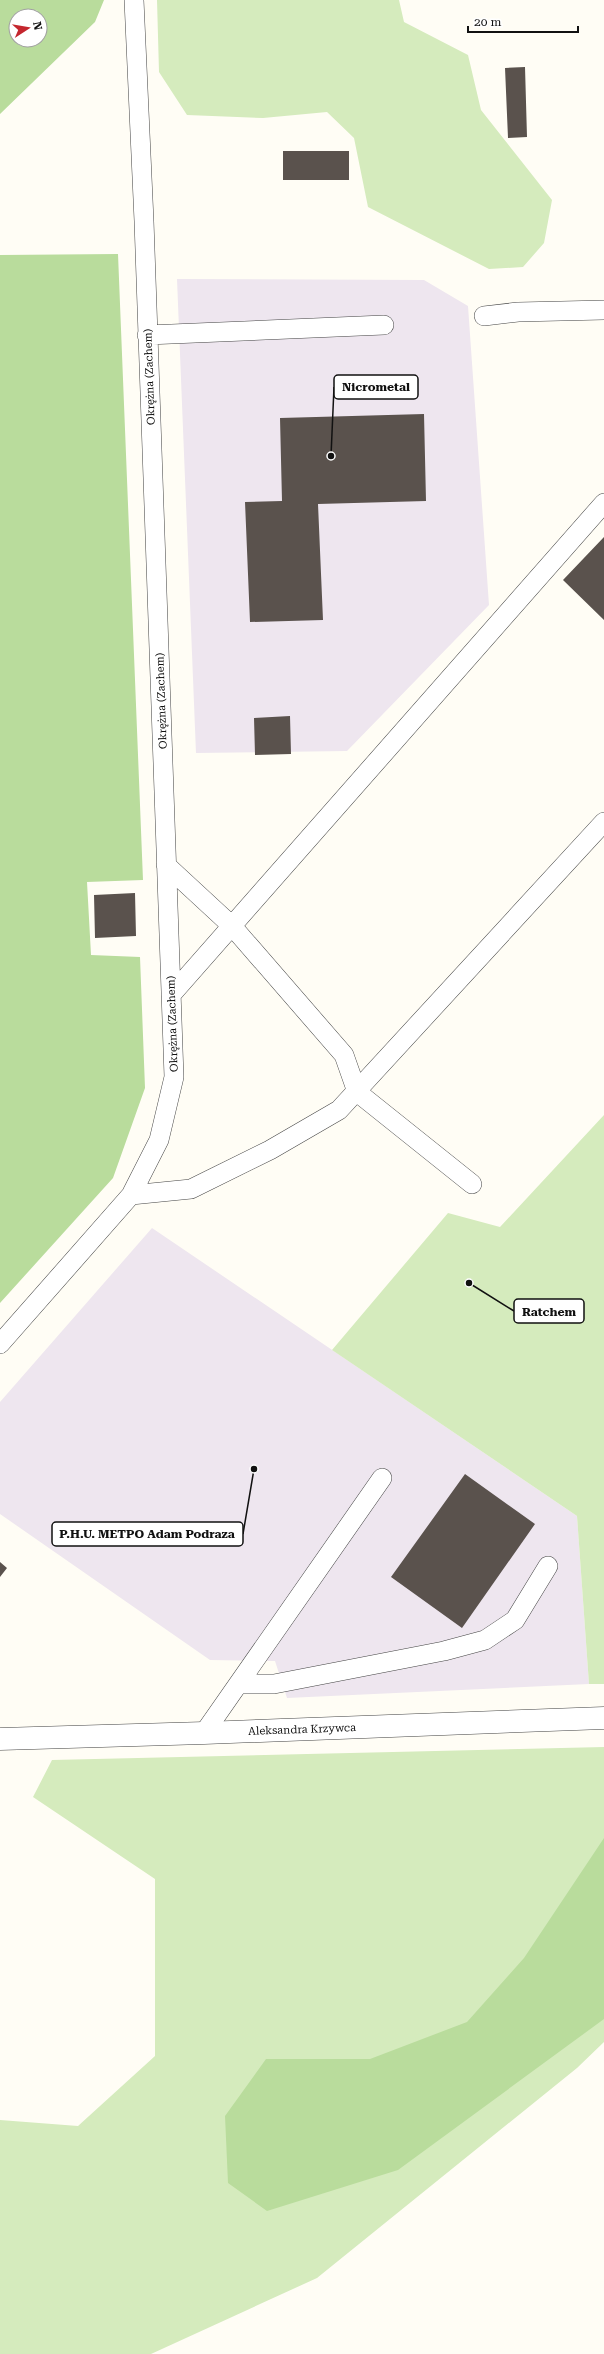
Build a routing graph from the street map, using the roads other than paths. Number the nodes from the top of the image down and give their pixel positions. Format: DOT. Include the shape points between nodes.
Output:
graph roads {
  1 [pos="134,0"];
  2 [pos="604,310"];
  3 [pos="484,316"];
  4 [pos="384,325"];
  5 [pos="147,335"];
  6 [pos="604,503"];
  7 [pos="604,822"];
  8 [pos="166,865"];
  9 [pos="232,926"];
  10 [pos="171,995"];
  11 [pos="357,1092"];
  12 [pos="472,1184"];
  13 [pos="131,1195"];
  14 [pos="0,1344"];
  15 [pos="382,1478"];
  16 [pos="548,1566"];
  17 [pos="239,1684"];
  18 [pos="604,1718"];
  19 [pos="204,1733"];
  20 [pos="0,1739"];
  1 -- 5 [label="lane, Okrężna (Zachem)"];
  2 -- 3 [label="lane" via="518,312"];
  4 -- 5 [label="lane"];
  5 -- 8 [label="lane, Okrężna (Zachem)"];
  6 -- 9 [label="lane"];
  7 -- 11 [label="lane"];
  8 -- 9 [label="lane"];
  8 -- 10 [label="lane, Okrężna (Zachem)"];
  9 -- 10 [label="lane"];
  9 -- 11 [label="lane" via="344,1055"];
  10 -- 13 [label="lane, Okrężna (Zachem)" via="174,1077 159,1140"];
  11 -- 12 [label="lane"];
  11 -- 13 [label="lane" via="339,1110 270,1150 191,1189"];
  13 -- 14 [label="lane, Okrężna (Zachem)"];
  15 -- 17 [label="lane"];
  16 -- 17 [label="lane" via="515,1620 485,1640 444,1651 274,1684"];
  17 -- 19 [label="lane"];
  18 -- 19 [label="street, Aleksandra Krzywca"];
  19 -- 20 [label="street, Aleksandra Krzywca"];
}
